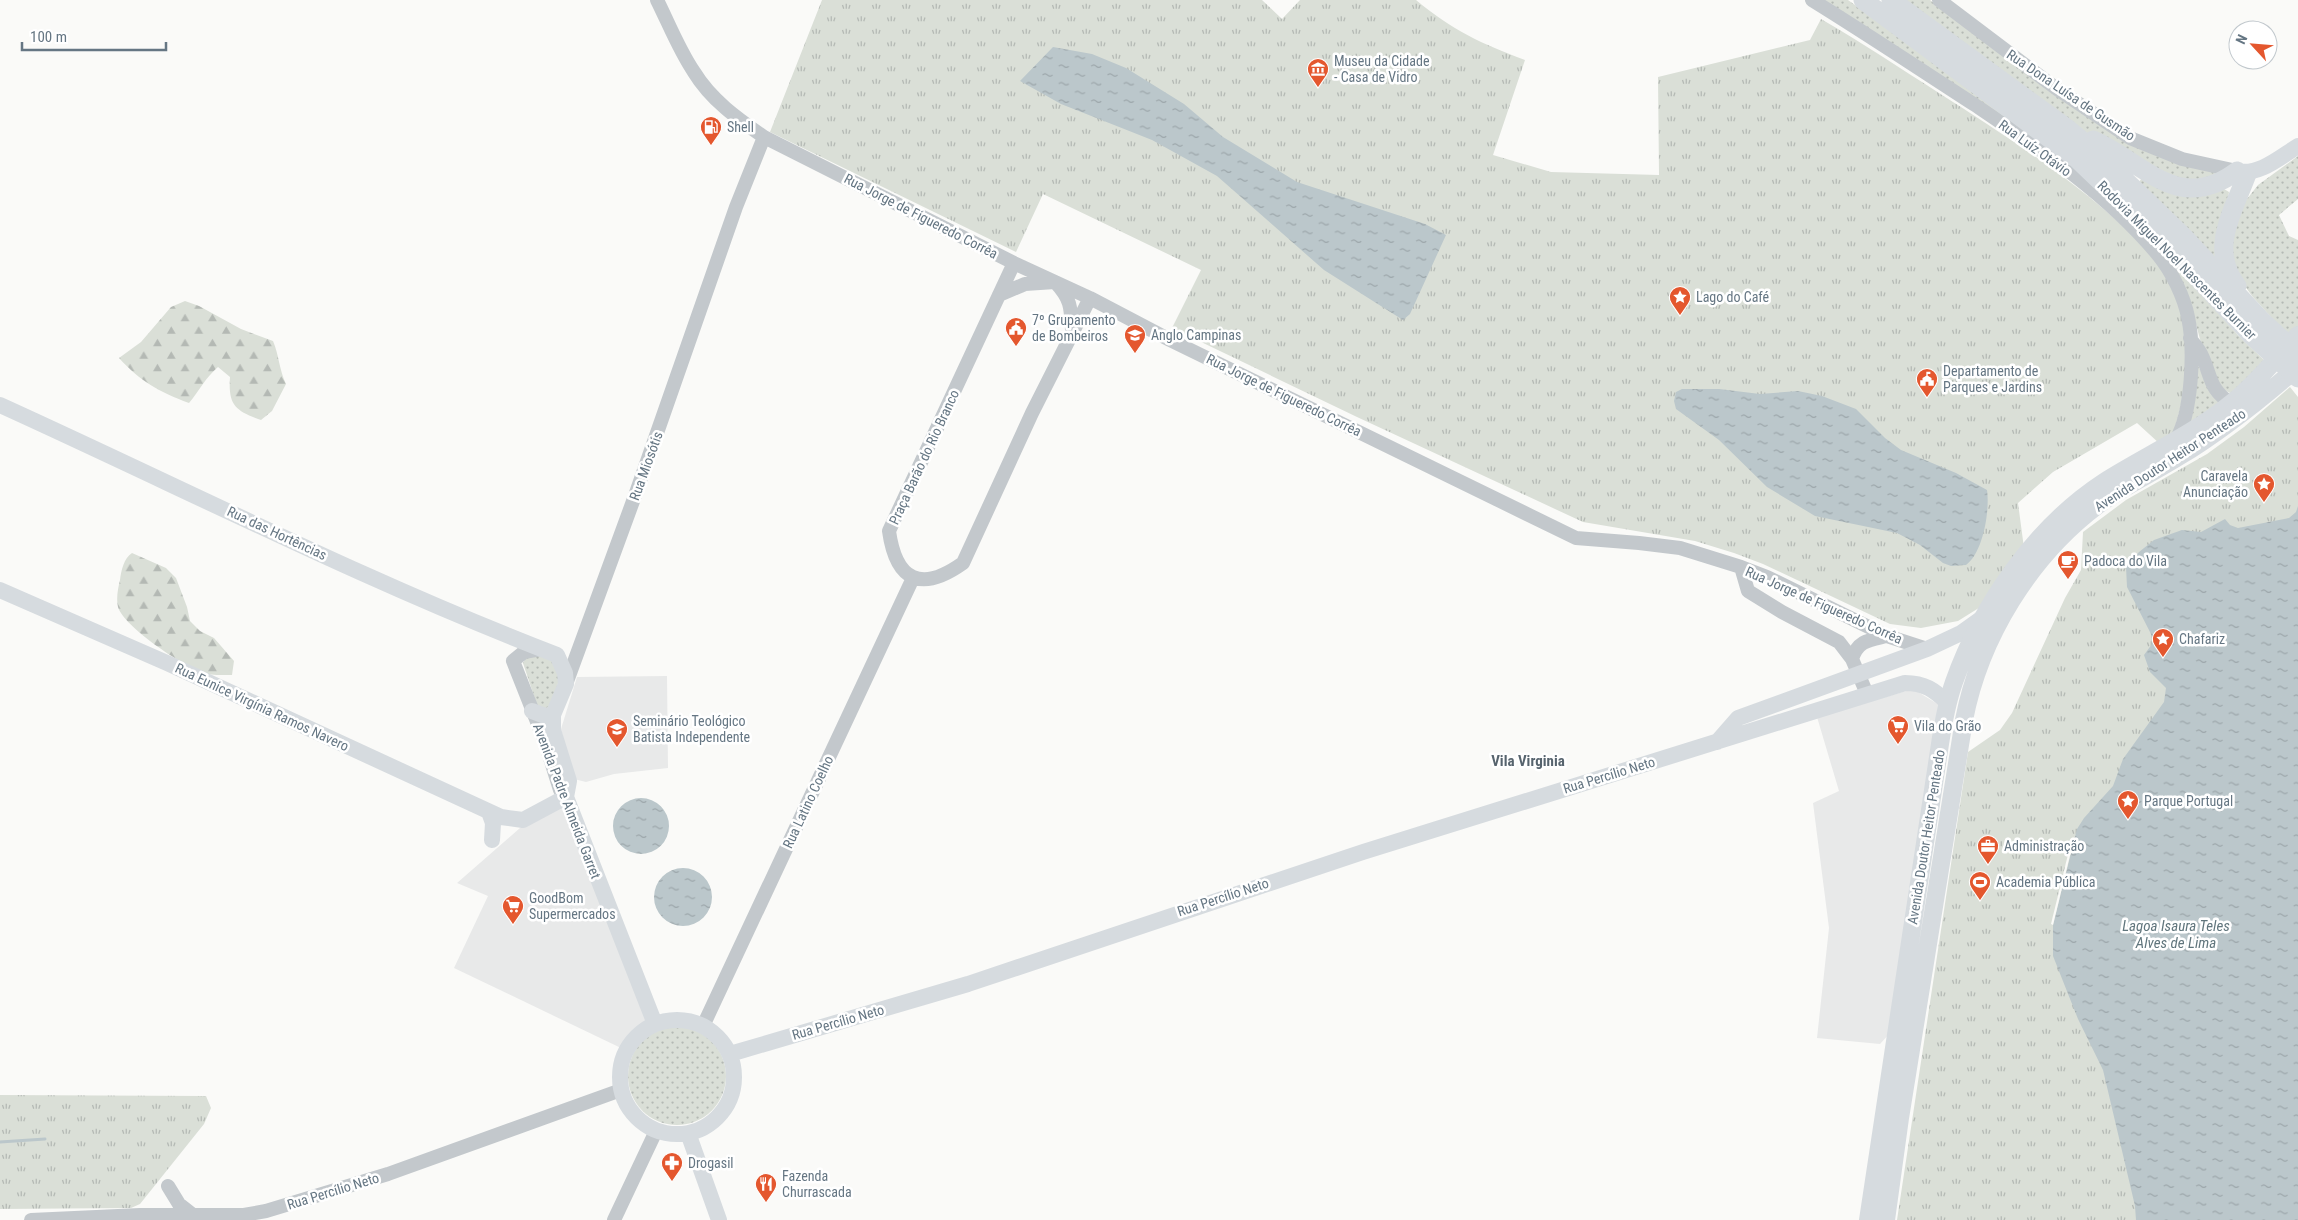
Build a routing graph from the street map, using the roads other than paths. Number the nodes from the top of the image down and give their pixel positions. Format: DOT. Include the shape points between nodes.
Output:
graph roads {
  1 [pos="657,0"];
  2 [pos="1812,0"];
  3 [pos="1891,0"];
  4 [pos="1939,0"];
  5 [pos="1863,1"];
  6 [pos="2068,129"];
  7 [pos="764,137"];
  8 [pos="2298,146"];
  9 [pos="2242,173"];
  10 [pos="1014,263"];
  11 [pos="1055,282"];
  12 [pos="999,295"];
  13 [pos="1090,298"];
  14 [pos="2257,325"];
  15 [pos="1072,331"];
  16 [pos="2298,335"];
  17 [pos="2190,338"];
  18 [pos="2298,354"];
  19 [pos="2298,367"];
  20 [pos="2298,378"];
  21 [pos="0,404"];
  22 [pos="2232,404"];
  23 [pos="2176,440"];
  24 [pos="1741,567"];
  25 [pos="2025,569"];
  26 [pos="913,578"];
  27 [pos="0,590"];
  28 [pos="1982,618"];
  29 [pos="1887,636"];
  30 [pos="541,649"];
  31 [pos="1927,649"];
  32 [pos="578,651"];
  33 [pos="557,655"];
  34 [pos="1852,659"];
  35 [pos="1859,675"];
  36 [pos="566,684"];
  37 [pos="1867,694"];
  38 [pos="1948,703"];
  39 [pos="532,711"];
  40 [pos="553,715"];
  41 [pos="1717,742"];
  42 [pos="566,798"];
  43 [pos="489,812"];
  44 [pos="492,840"];
  45 [pos="1924,850"];
  46 [pos="1942,852"];
  47 [pos="655,1024"];
  48 [pos="703,1026"];
  49 [pos="730,1054"];
  50 [pos="621,1090"];
  51 [pos="656,1131"];
  52 [pos="688,1133"];
  53 [pos="168,1186"];
  54 [pos="192,1215"];
  55 [pos="31,1220"];
  56 [pos="614,1220"];
  57 [pos="719,1220"];
  58 [pos="1868,1220"];
  59 [pos="1886,1220"];
  1 -- 7 [label="street, Rua Jorge de Figueredo Corrêa" via="694,72 713,97"];
  2 -- 17 [label="street, Rua Luíz Otávio" via="2023,138 2105,202 2159,256 2184,303"];
  3 -- 6 [label="highway, Rodovia Miguel Noel Nascentes Burnier"];
  4 -- 9 [label="street, Rua Dona Luísa de Gusmão" via="2057,90 2130,138 2182,159"];
  5 -- 14 [label="highway, Rodovia Miguel Noel Nascentes Burnier" via="2076,158"];
  6 -- 9 [label="highway" via="2177,186 2194,190 2215,186"];
  6 -- 14 [label="highway, Rodovia Miguel Noel Nascentes Burnier" via="2183,236"];
  7 -- 10 [label="street, Rua Jorge de Figueredo Corrêa"];
  7 -- 32 [label="street, Rua Miosótis" via="736,207"];
  8 -- 9 [label="main road" via="2270,164"];
  9 -- 14 [label="highway" via="2228,217 2224,246 2230,274"];
  10 -- 11 [label="street, Rua Jorge de Figueredo Corrêa"];
  10 -- 12 [label="street, Praça Barão do Rio Branco"];
  11 -- 12 [label="street" via="1026,284"];
  11 -- 13 [label="street, Rua Jorge de Figueredo Corrêa"];
  11 -- 15 [label="street" via="1070,302"];
  12 -- 26 [label="street, Praça Barão do Rio Branco" via="889,531 898,566"];
  13 -- 15 [label="street"];
  13 -- 24 [label="street, Rua Jorge de Figueredo Corrêa" via="1576,538 1680,548"];
  14 -- 18 [label="highway, Rodovia Miguel Noel Nascentes Burnier"];
  14 -- 20 [label="highway, Rodovia Miguel Noel Nascentes Burnier"];
  15 -- 26 [label="street" via="963,563 948,574 928,579"];
  16 -- 22 [label="main road, Avenida Doutor Heitor Penteado"];
  17 -- 22 [label="street" via="2201,354 2212,385"];
  17 -- 23 [label="street, Rua Luíz Otávio" via="2188,405"];
  19 -- 25 [label="main road, Avenida Doutor Heitor Penteado" via="2239,417 2098,505"];
  21 -- 30 [label="main road, Rua das Hortências" via="414,596"];
  22 -- 23 [label="main road, Avenida Doutor Heitor Penteado"];
  23 -- 25 [label="main road, Avenida Doutor Heitor Penteado" via="2102,483 2076,503"];
  24 -- 29 [label="street, Rua Jorge de Figueredo Corrêa"];
  24 -- 34 [label="street, Rua Jorge de Figueredo Corrêa" via="1748,591 1839,642"];
  25 -- 28 [label="main road, Avenida Doutor Heitor Penteado"];
  25 -- 46 [label="main road, Avenida Doutor Heitor Penteado" via="1982,657 1970,690"];
  26 -- 48 [label="street, Rua Latino Coelho"];
  27 -- 43 [label="main road, Rua Eunice Virgínia Ramos Navero" via="167,663"];
  28 -- 31 [label="main road" via="1961,633"];
  28 -- 38 [label="main road, Avenida Doutor Heitor Penteado" via="1965,652"];
  29 -- 31 [label="street, Rua Jorge de Figueredo Corrêa"];
  29 -- 34 [label="street" via="1862,642"];
  30 -- 33 [label="main road, Rua das Hortências"];
  30 -- 39 [label="street, Avenida Padre Almeida Garret" via="524,652 513,661"];
  31 -- 35 [label="main road"];
  32 -- 33 [label="street" via="571,656"];
  32 -- 36 [label="street, Rua Miosótis"];
  33 -- 36 [label="main road"];
  34 -- 35 [label="street, Rua Jorge de Figueredo Corrêa"];
  35 -- 37 [label="street, Rua Jorge de Figueredo Corrêa"];
  35 -- 41 [label="main road" via="1738,718"];
  36 -- 40 [label="main road, Rua Miosótis"];
  37 -- 38 [label="main road, Rua Percílio Neto" via="1905,683 1919,683"];
  37 -- 41 [label="main road, Rua Percílio Neto"];
  38 -- 45 [label="main road, Avenida Doutor Heitor Penteado"];
  39 -- 40 [label="main road" via="544,716"];
  39 -- 42 [label="street, Avenida Padre Almeida Garret" via="560,790"];
  40 -- 42 [label="main road, Rua Miosótis" via="553,730 569,781"];
  41 -- 49 [label="main road, Rua Percílio Neto" via="1246,889 968,984"];
  42 -- 43 [label="main road, Rua Eunice Virgínia Ramos Navero" via="523,820 511,820"];
  42 -- 47 [label="main road, Avenida Padre Almeida Garret"];
  43 -- 44 [label="main road" via="493,823"];
  45 -- 46 [label="main road" via="1934,858"];
  45 -- 58 [label="main road, Avenida Doutor Heitor Penteado"];
  46 -- 59 [label="main road, Avenida Doutor Heitor Penteado"];
  47 -- 48 [label="main road" via="679,1020"];
  47 -- 50 [label="main road" via="643,1031 626,1051 621,1070"];
  48 -- 49 [label="main road" via="719,1037"];
  49 -- 52 [label="main road" via="734,1082 728,1103 702,1129"];
  50 -- 51 [label="main road" via="637,1119"];
  50 -- 54 [label="street, Rua Percílio Neto" via="388,1174 266,1211 244,1215"];
  51 -- 52 [label="main road"];
  51 -- 56 [label="street"];
  52 -- 57 [label="main road"];
  53 -- 54 [label="street" via="179,1204"];
  54 -- 55 [label="street, Rua Percílio Neto"];
}
